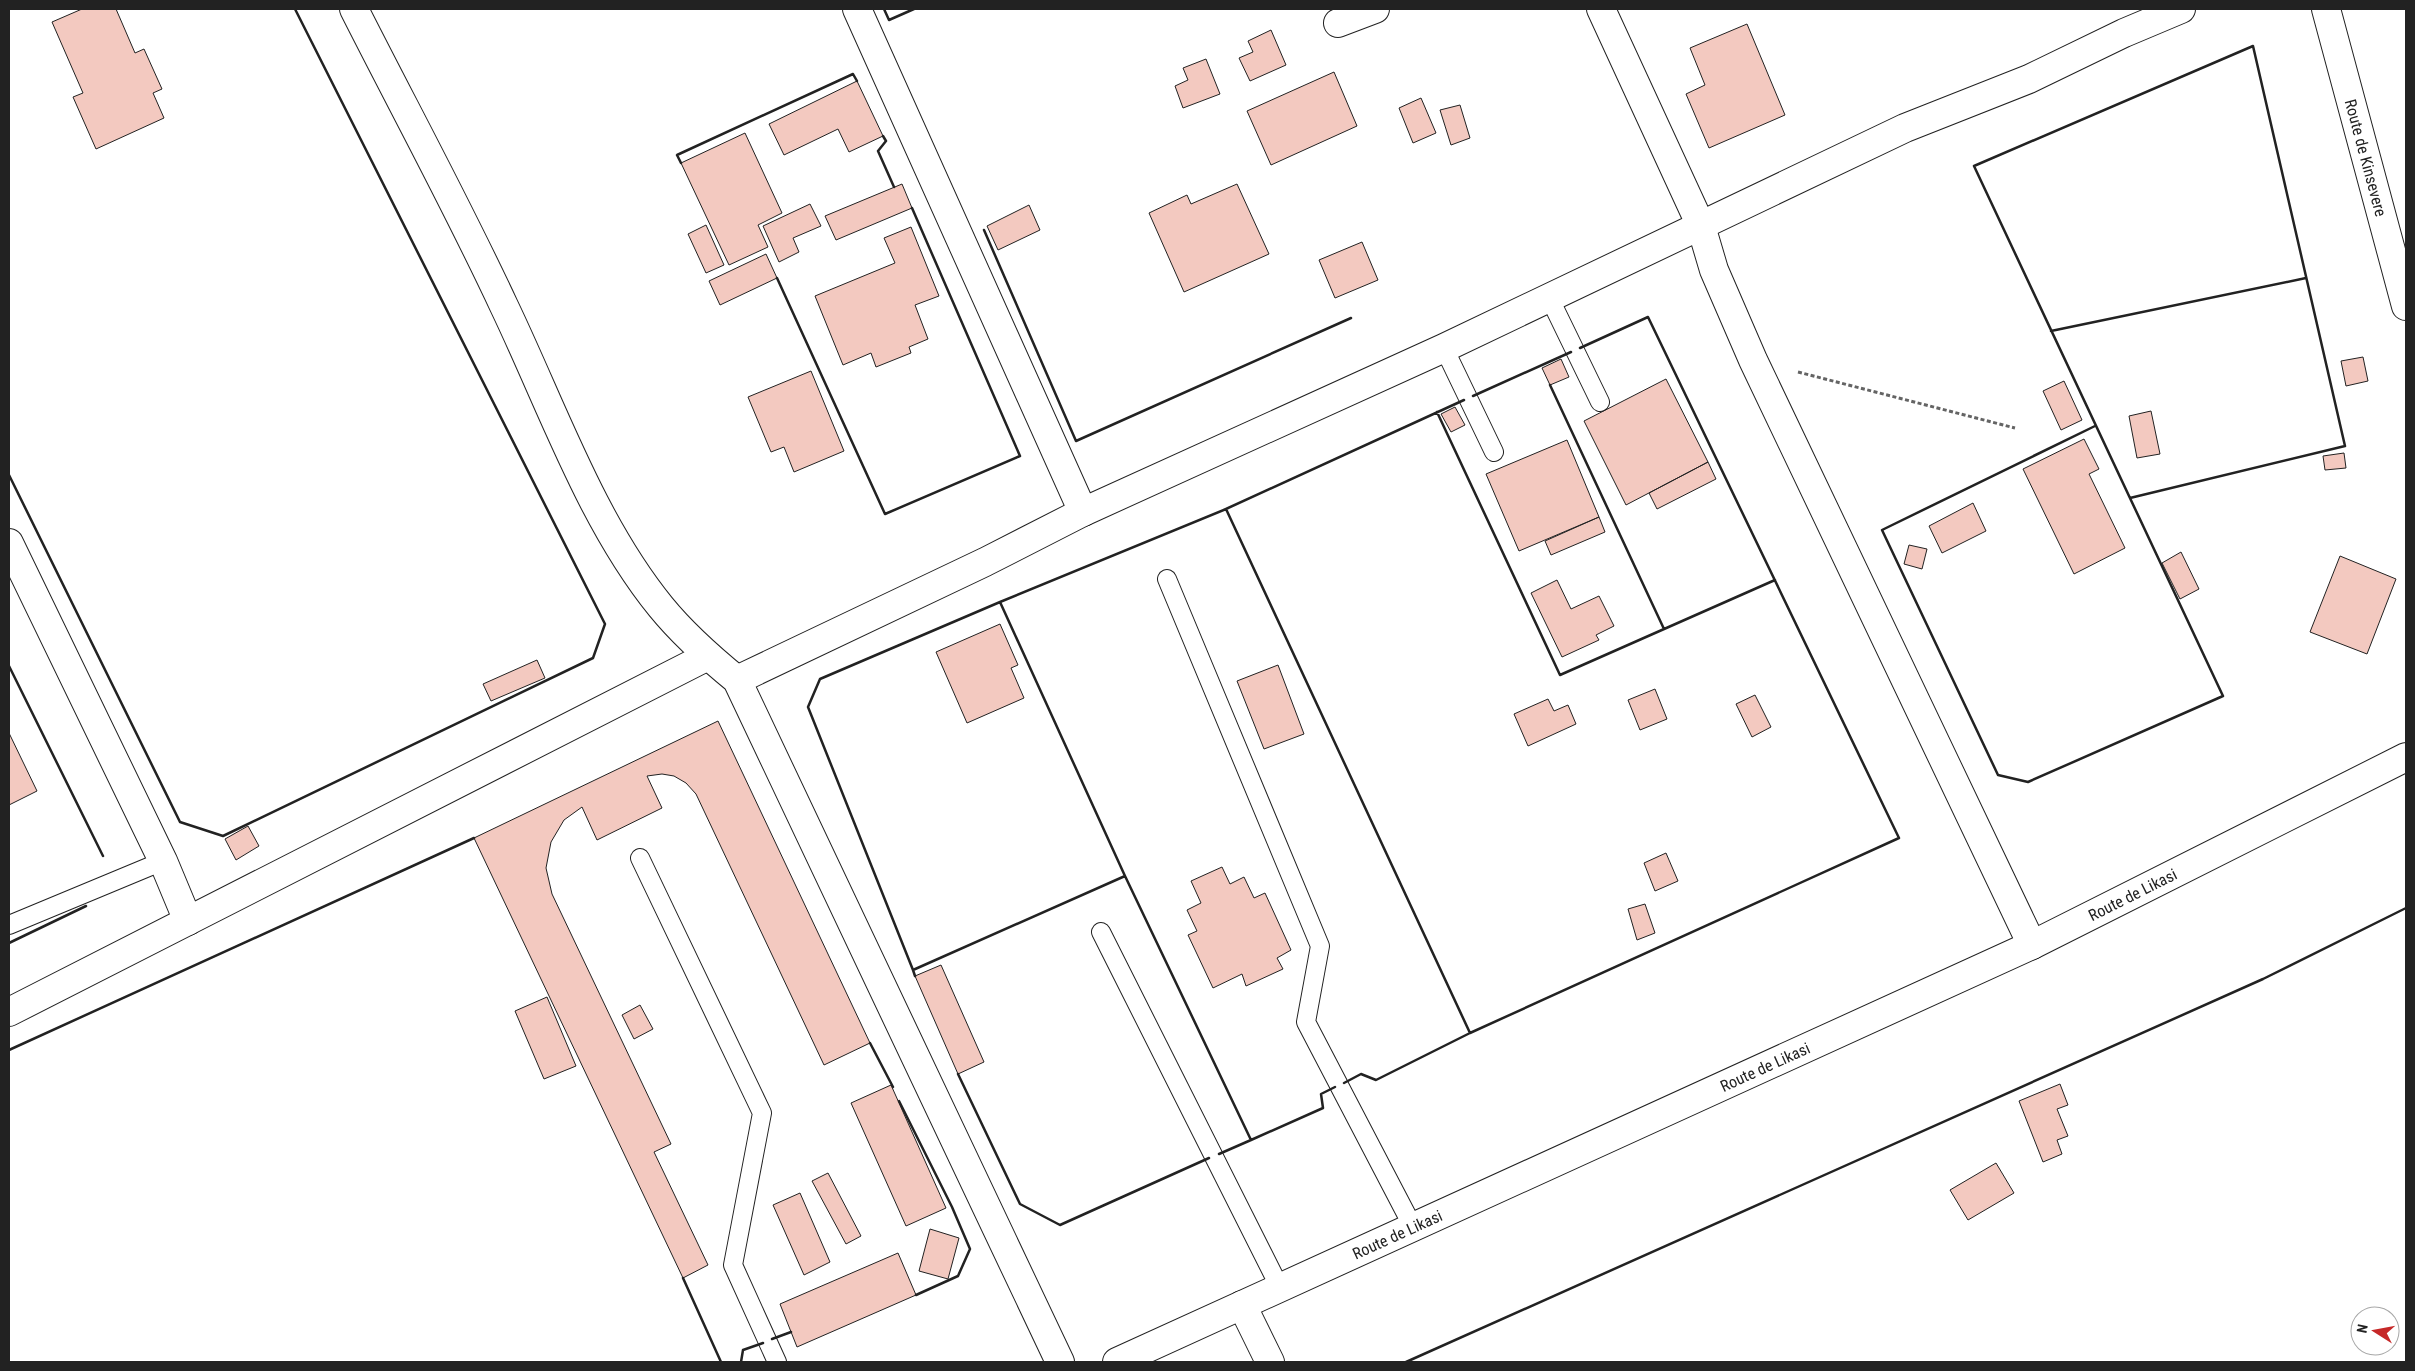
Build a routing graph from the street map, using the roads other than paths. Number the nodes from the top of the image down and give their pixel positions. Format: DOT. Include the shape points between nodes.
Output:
graph roads {
  1 [pos="354,9"];
  2 [pos="856,9"];
  3 [pos="1375,9"];
  4 [pos="1601,9"];
  5 [pos="2181,9"];
  6 [pos="2328,9"];
  7 [pos="1338,23"];
  8 [pos="1701,226"];
  9 [pos="1549,297"];
  10 [pos="2406,306"];
  11 [pos="1444,348"];
  12 [pos="1600,402"];
  13 [pos="1494,452"];
  14 [pos="1082,512"];
  15 [pos="9,544"];
  16 [pos="1167,579"];
  17 [pos="708,656"];
  18 [pos="738,680"];
  19 [pos="2406,757"];
  20 [pos="640,858"];
  21 [pos="163,861"];
  22 [pos="188,922"];
  23 [pos="9,925"];
  24 [pos="1101,932"];
  25 [pos="2032,945"];
  26 [pos="9,1012"];
  27 [pos="1413,1228"];
  28 [pos="1280,1288"];
  29 [pos="1242,1305"];
  30 [pos="777,1362"];
  31 [pos="1060,1362"];
  32 [pos="1117,1362"];
  33 [pos="1270,1362"];
  1 -- 17 [label="main road" via="504,304 614,539 661,607"];
  2 -- 14 [label="main road"];
  3 -- 7 [label="main road"];
  4 -- 8 [label="main road"];
  5 -- 8 [label="main road" via="2029,79 1906,128"];
  6 -- 10 [label="main road, Route de Kinsevere"];
  8 -- 9 [label="main road"];
  8 -- 25 [label="main road" via="1714,270 1753,360"];
  9 -- 11 [label="main road"];
  9 -- 12 [label="lane"];
  11 -- 13 [label="lane"];
  11 -- 14 [label="main road"];
  14 -- 18 [label="main road" via="967,571"];
  15 -- 21 [label="main road"];
  16 -- 27 [label="lane" via="1320,946 1306,1022"];
  17 -- 18 [label="main road"];
  17 -- 22 [label="main road"];
  18 -- 31 [label="main road"];
  19 -- 25 [label="main road, Route de Likasi"];
  20 -- 30 [label="lane" via="762,1113 733,1266"];
  21 -- 22 [label="main road"];
  21 -- 23 [label="lane"];
  22 -- 26 [label="main road"];
  24 -- 28 [label="lane"];
  25 -- 27 [label="main road, Route de Likasi"];
  27 -- 28 [label="main road, Route de Likasi"];
  28 -- 29 [label="main road, Route de Likasi"];
  29 -- 32 [label="main road, Route de Likasi"];
  29 -- 33 [label="main road"];
}
